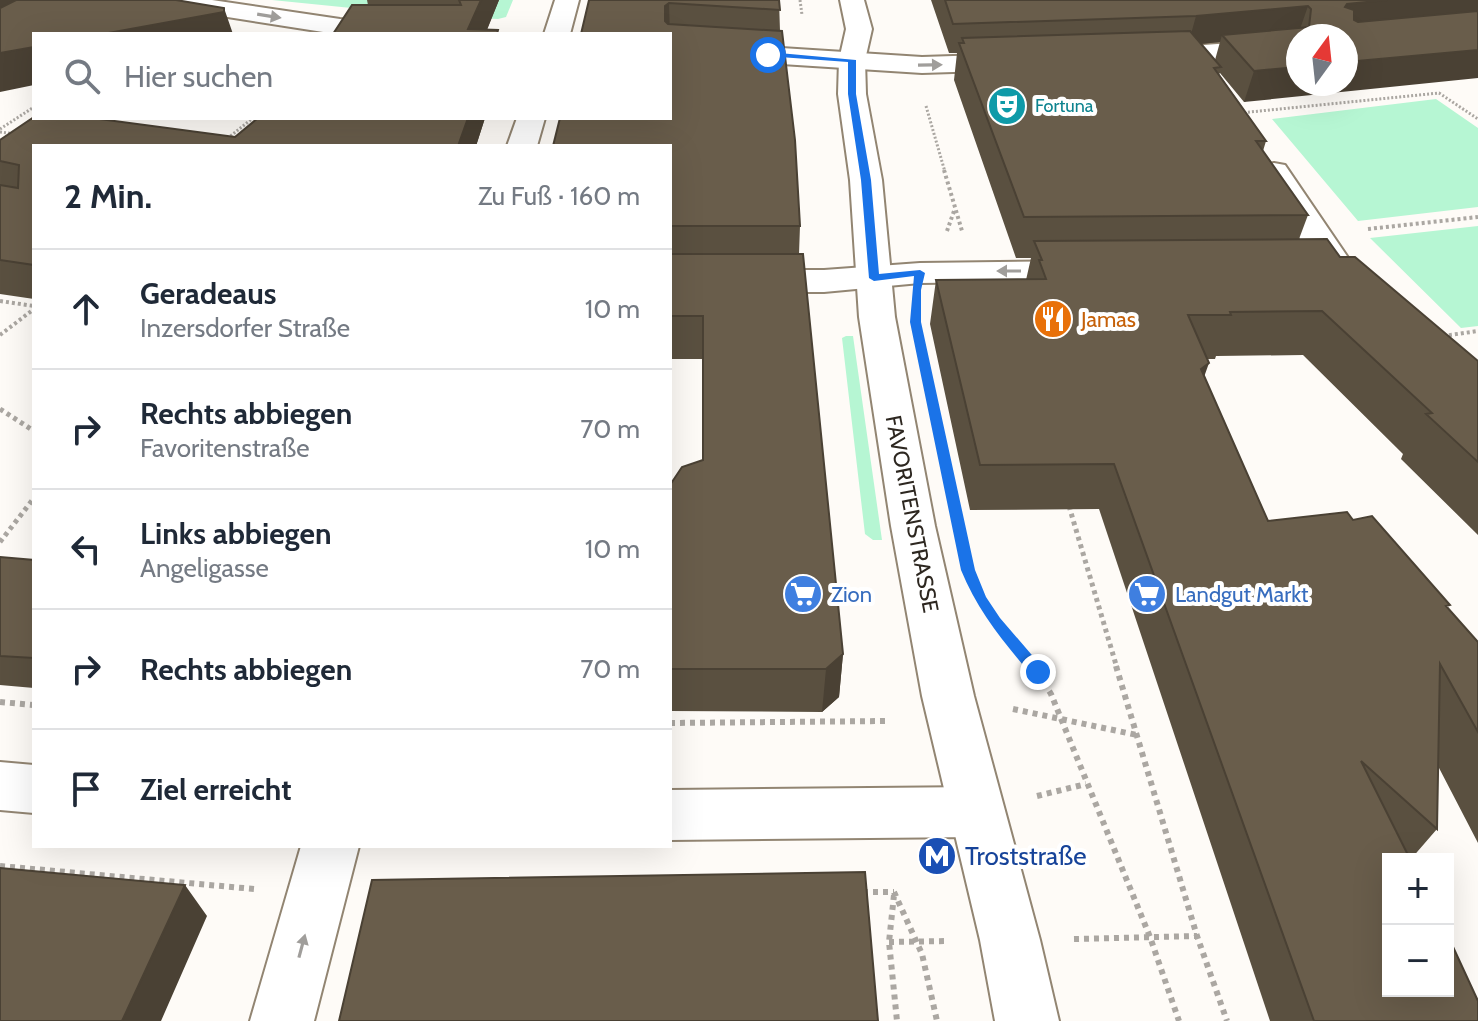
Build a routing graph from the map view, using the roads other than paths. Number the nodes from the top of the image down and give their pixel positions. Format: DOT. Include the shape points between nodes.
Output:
graph roads {
  1 [pos="164,0"];
  2 [pos="567,0"];
  3 [pos="852,0"];
  4 [pos="419,32"];
  5 [pos="558,32"];
  6 [pos="1286,47"];
  7 [pos="672,49"];
  8 [pos="1188,56"];
  9 [pos="1126,58"];
  10 [pos="852,60"];
  11 [pos="1047,61"];
  12 [pos="1234,113"];
  13 [pos="530,120"];
  14 [pos="523,144"];
  15 [pos="1259,150"];
  16 [pos="1118,270"];
  17 [pos="874,278"];
  18 [pos="672,281"];
  19 [pos="1418,339"];
  20 [pos="0,786"];
  21 [pos="32,789"];
  22 [pos="977,812"];
  23 [pos="672,815"];
  24 [pos="323,871"];
  25 [pos="282,1021"];
  26 [pos="1027,1021"];
  1 -- 4 [label="street, one-way" via="340,27"];
  2 -- 5 [label="street"];
  3 -- 10 [label="street, FAVORITENSTRASSE" via="859,29"];
  6 -- 8 [label="street"];
  7 -- 10 [label="street"];
  8 -- 9 [label="street"];
  8 -- 12 [label="street"];
  10 -- 11 [label="street, one-way" via="922,65"];
  10 -- 17 [label="street, FAVORITENSTRASSE"];
  13 -- 14 [label="street"];
  15 -- 19 [label="street" via="1316,235 1323,269"];
  16 -- 17 [label="street, one-way"];
  17 -- 18 [label="street"];
  17 -- 22 [label="street, FAVORITENSTRASSE" via="913,526"];
  20 -- 21 [label="street"];
  22 -- 23 [label="street"];
  22 -- 26 [label="street, FAVORITENSTRASSE"];
  25 -- 24 [label="street, one-way"];
}
